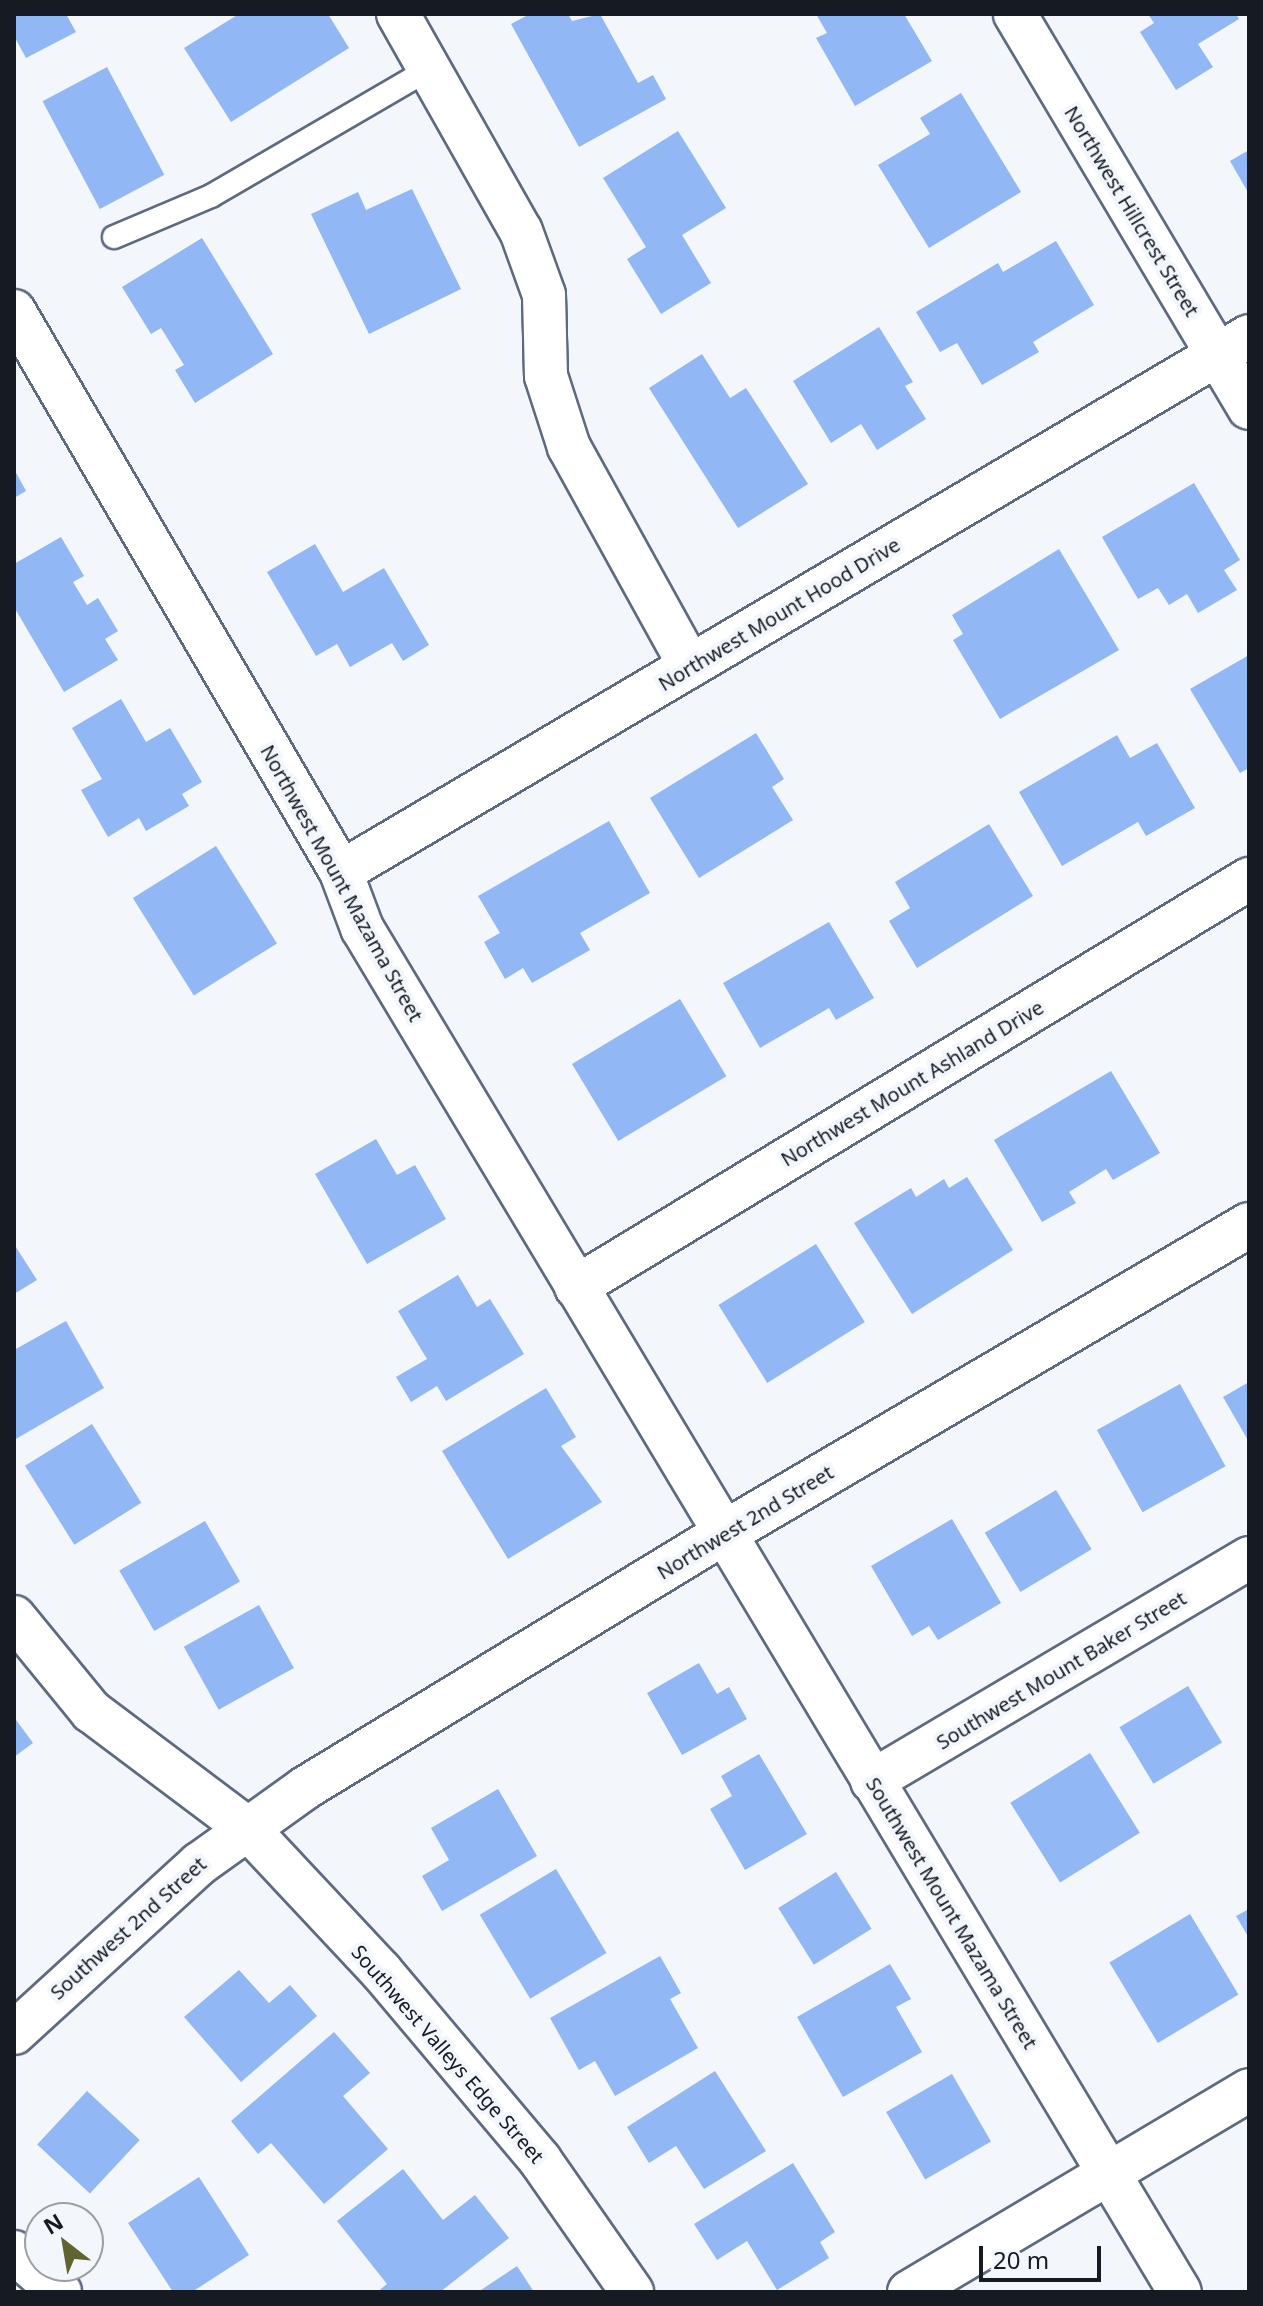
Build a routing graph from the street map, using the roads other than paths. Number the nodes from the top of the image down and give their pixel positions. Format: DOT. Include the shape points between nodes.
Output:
graph roads {
  1 [pos="398,14"];
  2 [pos="1015,14"];
  3 [pos="429,69"];
  4 [pos="114,237"];
  5 [pos="14,311"];
  6 [pos="1233,346"];
  7 [pos="1249,408"];
  8 [pos="690,666"];
  9 [pos="341,872"];
  10 [pos="1249,879"];
  11 [pos="1249,1225"];
  12 [pos="576,1287"];
  13 [pos="723,1534"];
  14 [pos="1249,1558"];
  15 [pos="14,1617"];
  16 [pos="872,1781"];
  17 [pos="247,1828"];
  18 [pos="14,2033"];
  19 [pos="1249,2090"];
  20 [pos="1109,2173"];
  21 [pos="14,2252"];
  22 [pos="60,2292"];
  23 [pos="632,2292"];
  24 [pos="909,2292"];
  25 [pos="1180,2292"];
  1 -- 3 [label="street"];
  2 -- 6 [label="street, Northwest Hillcrest Street"];
  3 -- 4 [label="lane" via="211,196"];
  3 -- 8 [label="street" via="521,231 544,295 546,376 569,447"];
  5 -- 9 [label="street, Northwest Mount Mazama Street"];
  6 -- 7 [label="street, Northwest Hillcrest Street"];
  6 -- 8 [label="street, Northwest Mount Hood Drive"];
  8 -- 9 [label="street, Northwest Mount Hood Drive"];
  9 -- 12 [label="street, Northwest Mount Mazama Street" via="362,928"];
  10 -- 12 [label="street, Northwest Mount Ashland Drive"];
  11 -- 13 [label="street, Northwest 2nd Street"];
  12 -- 13 [label="street, Northwest Mount Mazama Street"];
  13 -- 16 [label="street, Southwest Mount Mazama Street"];
  13 -- 17 [label="street, Northwest 2nd Street" via="374,1743"];
  14 -- 16 [label="street, Southwest Mount Baker Street"];
  15 -- 17 [label="street, Southwest Valleys Edge Street" via="91,1711"];
  16 -- 20 [label="street, Southwest Mount Mazama Street"];
  17 -- 18 [label="street, Southwest 2nd Street" via="199,1864"];
  17 -- 23 [label="street, Southwest Valleys Edge Street" via="461,2063 540,2160"];
  19 -- 20 [label="street"];
  20 -- 24 [label="street"];
  20 -- 25 [label="street, Southwest Mount Mazama Street"];
  21 -- 22 [label="street"];
}
